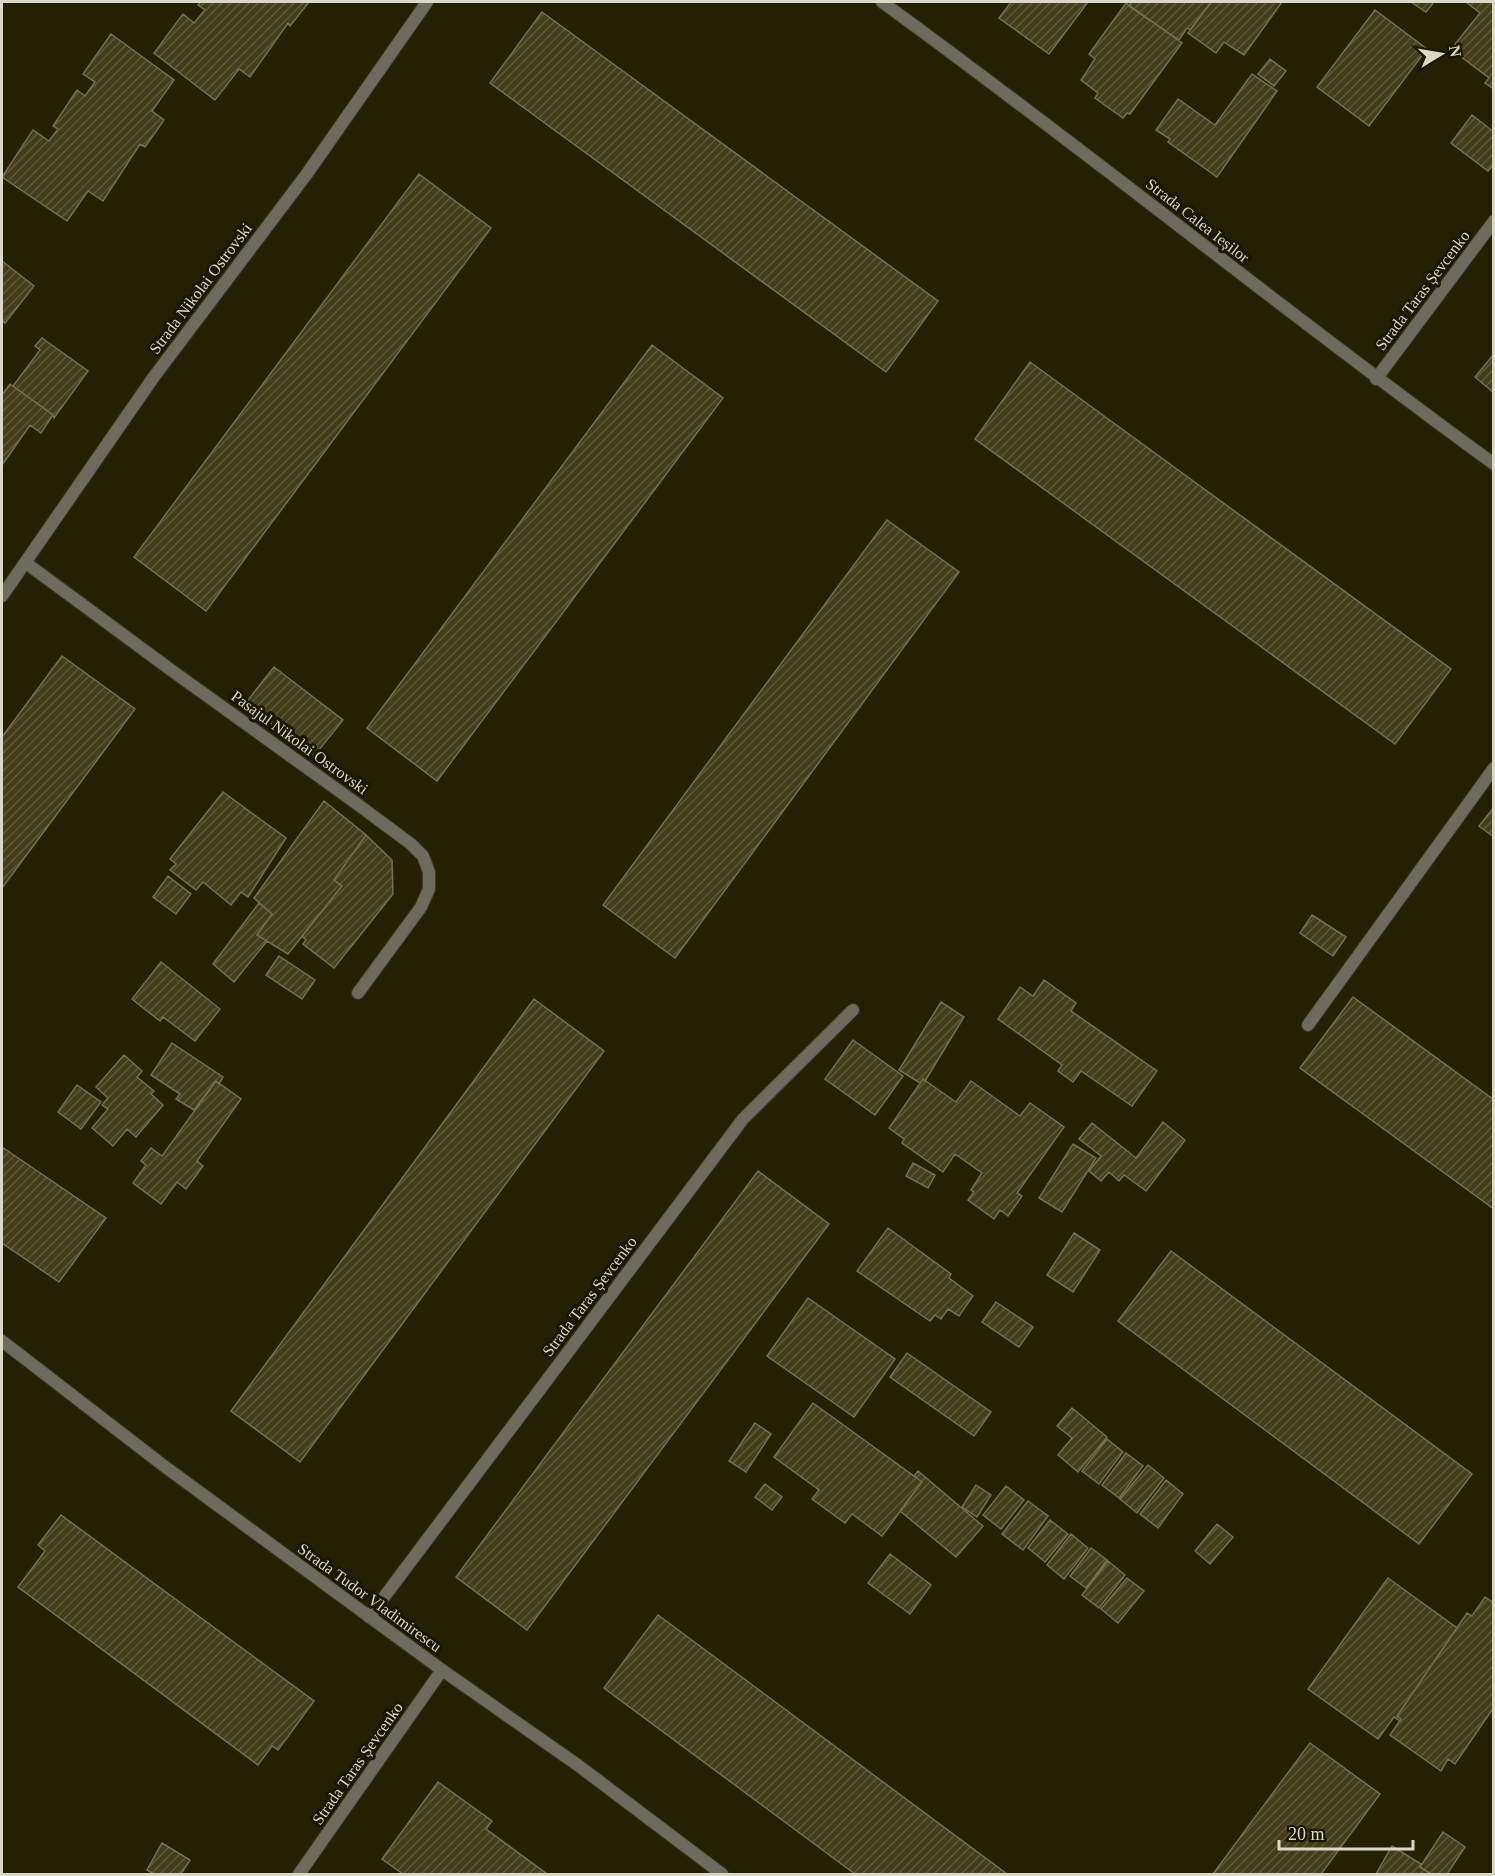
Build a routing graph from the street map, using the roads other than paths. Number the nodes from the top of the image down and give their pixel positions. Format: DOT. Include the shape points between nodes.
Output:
graph roads {
  1 [pos="427,2"];
  2 [pos="882,2"];
  3 [pos="1494,221"];
  4 [pos="1376,379"];
  5 [pos="1494,464"];
  6 [pos="26,563"];
  7 [pos="2,596"];
  8 [pos="1494,768"];
  9 [pos="358,993"];
  10 [pos="853,1010"];
  11 [pos="1308,1025"];
  12 [pos="2,1341"];
  13 [pos="369,1617"];
  14 [pos="442,1670"];
  15 [pos="299,1875"];
  16 [pos="722,1875"];
  1 -- 6 [label="street, Strada Nikolai Ostrovski" via="306,175 153,378"];
  2 -- 4 [label="street, Strada Calea Ieșilor"];
  3 -- 4 [label="street, Strada Taras Șevcenko"];
  4 -- 5 [label="street, Strada Calea Ieșilor"];
  6 -- 7 [label="street, Strada Nikolai Ostrovski"];
  6 -- 9 [label="street, Pasajul Nikolai Ostrovski" via="423,856 429,872 429,890 421,907"];
  8 -- 11 [label="street"];
  10 -- 13 [label="street, Strada Taras Șevcenko" via="743,1119"];
  12 -- 13 [label="street, Strada Tudor Vladimirescu"];
  13 -- 14 [label="street, Strada Tudor Vladimirescu"];
  14 -- 15 [label="street, Strada Taras Șevcenko"];
  14 -- 16 [label="street, Strada Tudor Vladimirescu" via="579,1766"];
}
